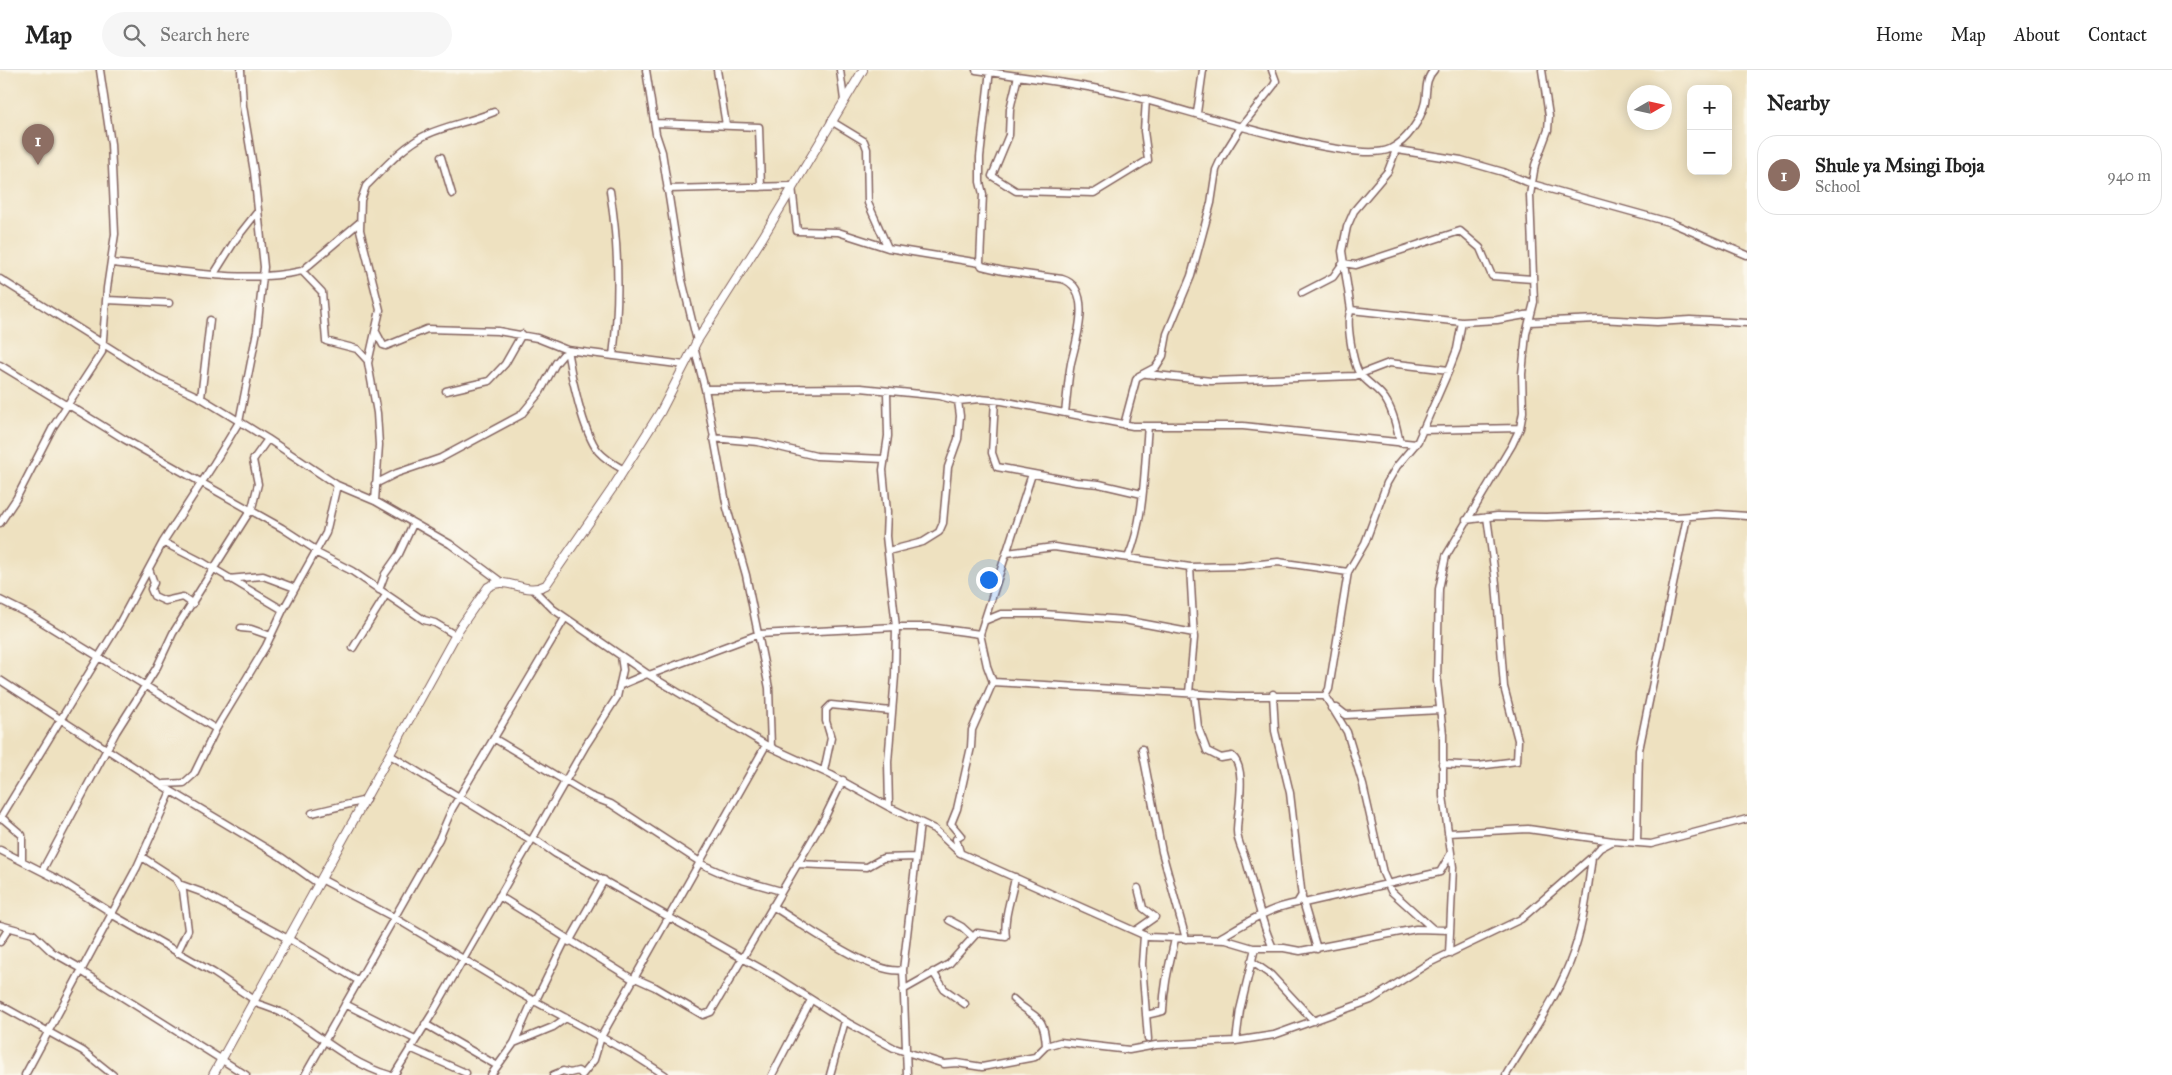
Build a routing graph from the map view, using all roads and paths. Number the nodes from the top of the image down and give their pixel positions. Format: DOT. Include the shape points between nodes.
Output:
graph roads {
  1 [pos="100,70"];
  2 [pos="241,70"];
  3 [pos="646,70"];
  4 [pos="717,70"];
  5 [pos="840,70"];
  6 [pos="863,70"];
  7 [pos="976,70"];
  8 [pos="1203,70"];
  9 [pos="1272,70"];
  10 [pos="1434,70"];
  11 [pos="1542,70"];
  12 [pos="990,71"];
  13 [pos="1018,76"];
  14 [pos="1146,99"];
  15 [pos="844,100"];
  16 [pos="494,112"];
  17 [pos="1197,113"];
  18 [pos="831,121"];
  19 [pos="655,123"];
  20 [pos="726,125"];
  21 [pos="1241,127"];
  22 [pos="1393,149"];
  23 [pos="440,157"];
  24 [pos="1532,184"];
  25 [pos="792,186"];
  26 [pos="761,187"];
  27 [pos="667,189"];
  28 [pos="610,191"];
  29 [pos="452,194"];
  30 [pos="258,211"];
  31 [pos="360,222"];
  32 [pos="888,248"];
  33 [pos="1747,255"];
  34 [pos="113,263"];
  35 [pos="980,263"];
  36 [pos="1343,263"];
  37 [pos="302,271"];
  38 [pos="214,274"];
  39 [pos="263,275"];
  40 [pos="0,279"];
  41 [pos="1534,279"];
  42 [pos="1302,293"];
  43 [pos="107,300"];
  44 [pos="169,303"];
  45 [pos="1351,310"];
  46 [pos="1531,314"];
  47 [pos="210,320"];
  48 [pos="1462,322"];
  49 [pos="1529,322"];
  50 [pos="1747,323"];
  51 [pos="376,332"];
  52 [pos="522,334"];
  53 [pos="104,343"];
  54 [pos="696,344"];
  55 [pos="567,350"];
  56 [pos="613,356"];
  57 [pos="368,361"];
  58 [pos="0,365"];
  59 [pos="685,365"];
  60 [pos="1449,370"];
  61 [pos="1144,374"];
  62 [pos="1360,375"];
  63 [pos="705,389"];
  64 [pos="446,391"];
  65 [pos="888,392"];
  66 [pos="201,398"];
  67 [pos="995,400"];
  68 [pos="958,401"];
  69 [pos="67,404"];
  70 [pos="1065,413"];
  71 [pos="239,422"];
  72 [pos="1124,425"];
  73 [pos="1148,426"];
  74 [pos="1520,428"];
  75 [pos="1421,430"];
  76 [pos="713,438"];
  77 [pos="268,439"];
  78 [pos="1400,443"];
  79 [pos="1416,444"];
  80 [pos="884,459"];
  81 [pos="624,470"];
  82 [pos="1032,474"];
  83 [pos="200,484"];
  84 [pos="375,484"];
  85 [pos="337,485"];
  86 [pos="1142,494"];
  87 [pos="375,501"];
  88 [pos="250,512"];
  89 [pos="1747,516"];
  90 [pos="1487,517"];
  91 [pos="1687,517"];
  92 [pos="1466,520"];
  93 [pos="0,524"];
  94 [pos="413,524"];
  95 [pos="163,542"];
  96 [pos="316,551"];
  97 [pos="888,551"];
  98 [pos="1007,553"];
  99 [pos="1128,558"];
  100 [pos="1190,567"];
  101 [pos="149,569"];
  102 [pos="215,569"];
  103 [pos="1348,572"];
  104 [pos="228,579"];
  105 [pos="500,581"];
  106 [pos="295,588"];
  107 [pos="379,590"];
  108 [pos="533,590"];
  109 [pos="384,598"];
  110 [pos="0,600"];
  111 [pos="193,604"];
  112 [pos="282,610"];
  113 [pos="565,618"];
  114 [pos="984,620"];
  115 [pos="896,626"];
  116 [pos="240,628"];
  117 [pos="1194,633"];
  118 [pos="759,634"];
  119 [pos="980,634"];
  120 [pos="456,635"];
  121 [pos="271,636"];
  122 [pos="352,648"];
  123 [pos="621,656"];
  124 [pos="98,657"];
  125 [pos="648,674"];
  126 [pos="0,680"];
  127 [pos="993,682"];
  128 [pos="621,684"];
  129 [pos="144,687"];
  130 [pos="1192,693"];
  131 [pos="1273,694"];
  132 [pos="1325,696"];
  133 [pos="1331,708"];
  134 [pos="1440,710"];
  135 [pos="891,711"];
  136 [pos="60,717"];
  137 [pos="216,729"];
  138 [pos="495,739"];
  139 [pos="768,746"];
  140 [pos="107,749"];
  141 [pos="1142,750"];
  142 [pos="390,755"];
  143 [pos="1442,764"];
  144 [pos="824,771"];
  145 [pos="566,780"];
  146 [pos="843,780"];
  147 [pos="163,784"];
  148 [pos="171,791"];
  149 [pos="460,797"];
  150 [pos="366,800"];
  151 [pos="889,807"];
  152 [pos="312,813"];
  153 [pos="0,818"];
  154 [pos="1747,819"];
  155 [pos="920,824"];
  156 [pos="1448,833"];
  157 [pos="532,840"];
  158 [pos="1613,841"];
  159 [pos="1637,842"];
  160 [pos="0,850"];
  161 [pos="960,853"];
  162 [pos="1451,853"];
  163 [pos="142,857"];
  164 [pos="916,857"];
  165 [pos="1592,857"];
  166 [pos="22,862"];
  167 [pos="699,863"];
  168 [pos="797,864"];
  169 [pos="42,871"];
  170 [pos="1015,877"];
  171 [pos="604,880"];
  172 [pos="320,882"];
  173 [pos="1387,882"];
  174 [pos="180,884"];
  175 [pos="1138,888"];
  176 [pos="781,891"];
  177 [pos="1303,894"];
  178 [pos="499,896"];
  179 [pos="1304,903"];
  180 [pos="772,906"];
  181 [pos="111,914"];
  182 [pos="1261,914"];
  183 [pos="395,918"];
  184 [pos="669,918"];
  185 [pos="949,920"];
  186 [pos="0,925"];
  187 [pos="9,928"];
  188 [pos="1433,929"];
  189 [pos="1450,930"];
  190 [pos="1135,931"];
  191 [pos="1144,935"];
  192 [pos="973,937"];
  193 [pos="289,939"];
  194 [pos="1175,939"];
  195 [pos="1186,939"];
  196 [pos="1217,940"];
  197 [pos="568,941"];
  198 [pos="0,942"];
  199 [pos="1255,948"];
  200 [pos="1273,948"];
  201 [pos="1317,949"];
  202 [pos="177,953"];
  203 [pos="1449,954"];
  204 [pos="462,957"];
  205 [pos="742,960"];
  206 [pos="1251,961"];
  207 [pos="81,970"];
  208 [pos="903,970"];
  209 [pos="933,972"];
  210 [pos="634,979"];
  211 [pos="359,980"];
  212 [pos="903,990"];
  213 [pos="1013,999"];
  214 [pos="811,1000"];
  215 [pos="253,1001"];
  216 [pos="534,1001"];
  217 [pos="345,1004"];
  218 [pos="966,1004"];
  219 [pos="0,1005"];
  220 [pos="1146,1015"];
  221 [pos="566,1018"];
  222 [pos="845,1021"];
  223 [pos="1314,1021"];
  224 [pos="425,1024"];
  225 [pos="49,1033"];
  226 [pos="600,1037"];
  227 [pos="415,1039"];
  228 [pos="325,1040"];
  229 [pos="1148,1040"];
  230 [pos="1236,1041"];
  231 [pos="514,1043"];
  232 [pos="1046,1046"];
  233 [pos="410,1048"];
  234 [pos="906,1053"];
  235 [pos="221,1060"];
  236 [pos="496,1065"];
  237 [pos="466,1073"];
  238 [pos="24,1075"];
  239 [pos="113,1075"];
  240 [pos="213,1075"];
  241 [pos="246,1075"];
  242 [pos="305,1075"];
  243 [pos="389,1075"];
  244 [pos="394,1075"];
  245 [pos="491,1075"];
  246 [pos="554,1075"];
  247 [pos="582,1075"];
  248 [pos="665,1075"];
  249 [pos="772,1075"];
  250 [pos="830,1075"];
  251 [pos="907,1075"];
  252 [pos="1506,1075"];
  1 -- 34 [label="street" via="112,158"];
  2 -- 30 [label="street" via="242,106"];
  3 -- 19 [label="street"];
  4 -- 20 [label="street"];
  5 -- 15 [label="street"];
  6 -- 15 [label="street"];
  7 -- 12 [label="street"];
  8 -- 17 [label="street"];
  9 -- 21 [label="street" via="1276,81 1274,85"];
  10 -- 22 [label="street" via="1425,87 1420,116 1408,135"];
  11 -- 24 [label="street" via="1548,130 1535,165"];
  12 -- 13 [label="street"];
  12 -- 35 [label="street" via="980,157 983,194"];
  13 -- 14 [label="street"];
  13 -- 14 [label="street" via="1010,109 1009,135 992,176 1016,192 1094,193 1148,160 1144,131"];
  14 -- 17 [label="street"];
  15 -- 18 [label="street"];
  16 -- 31 [label="street" via="453,124 410,146 366,186 361,200"];
  17 -- 21 [label="street"];
  18 -- 25 [label="street"];
  18 -- 32 [label="street" via="864,141 868,203"];
  19 -- 20 [label="street"];
  19 -- 27 [label="street"];
  20 -- 26 [label="street" via="759,127"];
  21 -- 22 [label="street" via="1348,151"];
  21 -- 61 [label="street" via="1216,170 1211,203 1191,276 1167,334 1163,356 1156,367"];
  22 -- 24 [label="street" via="1461,160"];
  22 -- 36 [label="street" via="1388,171 1354,211 1347,227"];
  23 -- 29 [label="street"];
  24 -- 33 [label="street" via="1672,224"];
  24 -- 41 [label="street" via="1530,234"];
  25 -- 26 [label="street"];
  25 -- 32 [label="street" via="797,231 838,232"];
  25 -- 54 [label="street"];
  26 -- 27 [label="street"];
  27 -- 54 [label="street"];
  28 -- 56 [label="street" via="619,290"];
  30 -- 38 [label="street"];
  30 -- 39 [label="street"];
  31 -- 37 [label="street"];
  31 -- 51 [label="street" via="378,295 380,310"];
  32 -- 35 [label="street"];
  34 -- 38 [label="street"];
  34 -- 43 [label="street"];
  35 -- 70 [label="street" via="1003,271 1062,279 1075,286 1080,326"];
  36 -- 41 [label="street" via="1356,265 1460,231 1480,248 1492,276"];
  36 -- 42 [label="street" via="1333,277"];
  36 -- 45 [label="street"];
  37 -- 39 [label="street"];
  37 -- 57 [label="street" via="322,292 326,341 357,349"];
  38 -- 39 [label="street"];
  39 -- 71 [label="street"];
  40 -- 53 [label="street"];
  41 -- 46 [label="street"];
  43 -- 44 [label="street"];
  43 -- 53 [label="street"];
  45 -- 48 [label="street"];
  45 -- 62 [label="street" via="1348,320 1354,360"];
  46 -- 48 [label="street"];
  46 -- 49 [label="street"];
  47 -- 66 [label="street"];
  48 -- 60 [label="street"];
  49 -- 50 [label="street" via="1598,318"];
  49 -- 74 [label="street" via="1522,374"];
  51 -- 52 [label="street" via="382,345 386,346 422,330 435,328"];
  51 -- 57 [label="street"];
  52 -- 55 [label="street"];
  52 -- 64 [label="street" via="509,359 489,381"];
  53 -- 66 [label="street" via="156,377"];
  53 -- 69 [label="street" via="99,360"];
  54 -- 59 [label="street"];
  54 -- 63 [label="street"];
  55 -- 56 [label="street"];
  55 -- 81 [label="street" via="581,408 595,447"];
  55 -- 84 [label="street" via="521,415 441,458"];
  56 -- 59 [label="street"];
  57 -- 84 [label="street" via="379,445"];
  58 -- 69 [label="street"];
  59 -- 81 [label="street"];
  60 -- 62 [label="street" via="1389,363"];
  60 -- 75 [label="street"];
  61 -- 62 [label="street" via="1211,381"];
  61 -- 72 [label="street" via="1136,380"];
  62 -- 78 [label="street" via="1381,392 1388,403"];
  63 -- 65 [label="street" via="861,388"];
  63 -- 76 [label="street"];
  65 -- 68 [label="street" via="940,396"];
  65 -- 80 [label="street" via="888,436"];
  66 -- 71 [label="street"];
  67 -- 68 [label="street"];
  67 -- 70 [label="street"];
  67 -- 82 [label="street" via="994,463 1005,469"];
  68 -- 97 [label="street" via="958,439 948,467 943,523 939,532 923,542"];
  69 -- 83 [label="street"];
  69 -- 93 [label="street"];
  70 -- 72 [label="street"];
  71 -- 77 [label="street"];
  71 -- 83 [label="street"];
  72 -- 73 [label="street"];
  73 -- 78 [label="street" via="1243,426"];
  73 -- 86 [label="street"];
  74 -- 75 [label="street"];
  74 -- 92 [label="street"];
  75 -- 79 [label="street"];
  76 -- 80 [label="street" via="758,442 816,456"];
  76 -- 118 [label="street"];
  77 -- 85 [label="street"];
  77 -- 88 [label="street" via="253,460 258,484"];
  78 -- 79 [label="street"];
  79 -- 103 [label="street" via="1387,483 1365,542"];
  80 -- 97 [label="street"];
  81 -- 108 [label="street" via="546,585"];
  82 -- 86 [label="street"];
  82 -- 98 [label="street"];
  83 -- 88 [label="street"];
  83 -- 95 [label="street"];
  84 -- 87 [label="street"];
  85 -- 87 [label="street"];
  85 -- 96 [label="street" via="326,533"];
  86 -- 99 [label="street" via="1134,544"];
  87 -- 94 [label="street"];
  88 -- 96 [label="street"];
  88 -- 102 [label="street"];
  89 -- 91 [label="street"];
  90 -- 91 [label="street" via="1627,514"];
  90 -- 92 [label="street"];
  90 -- 143 [label="street" via="1504,688 1518,740 1517,761 1478,766"];
  91 -- 159 [label="street" via="1639,750"];
  92 -- 134 [label="street" via="1441,572 1437,681"];
  94 -- 105 [label="street" via="450,544"];
  94 -- 107 [label="street"];
  95 -- 101 [label="street"];
  95 -- 102 [label="street"];
  96 -- 106 [label="street"];
  96 -- 107 [label="street" via="352,570"];
  97 -- 115 [label="street"];
  98 -- 99 [label="street" via="1054,548"];
  98 -- 114 [label="street"];
  99 -- 100 [label="street"];
  100 -- 103 [label="street" via="1278,562"];
  100 -- 117 [label="street"];
  101 -- 111 [label="street" via="154,596 166,601 184,597"];
  101 -- 124 [label="street"];
  102 -- 104 [label="street"];
  102 -- 111 [label="street"];
  103 -- 132 [label="street" via="1329,689"];
  104 -- 106 [label="street" via="263,576"];
  104 -- 112 [label="street"];
  105 -- 108 [label="street"];
  105 -- 120 [label="street" via="488,587"];
  106 -- 112 [label="street"];
  107 -- 120 [label="street" via="424,620"];
  108 -- 113 [label="street"];
  109 -- 122 [label="street"];
  110 -- 124 [label="street"];
  111 -- 129 [label="street"];
  112 -- 121 [label="street"];
  113 -- 123 [label="street"];
  113 -- 138 [label="street"];
  114 -- 117 [label="street" via="1001,614 1044,614 1124,620"];
  114 -- 119 [label="street"];
  115 -- 118 [label="street"];
  115 -- 119 [label="street" via="929,626"];
  115 -- 135 [label="street"];
  116 -- 121 [label="street"];
  117 -- 130 [label="street"];
  118 -- 125 [label="street"];
  118 -- 139 [label="street" via="769,688"];
  119 -- 127 [label="street"];
  120 -- 142 [label="street"];
  121 -- 137 [label="street"];
  123 -- 125 [label="street"];
  123 -- 128 [label="street"];
  124 -- 129 [label="street"];
  124 -- 136 [label="street"];
  125 -- 128 [label="street"];
  125 -- 139 [label="street"];
  126 -- 136 [label="street"];
  127 -- 130 [label="street"];
  127 -- 161 [label="street" via="972,730 971,747 951,824 960,833 956,839"];
  128 -- 145 [label="street" via="617,697"];
  129 -- 137 [label="street"];
  129 -- 140 [label="street"];
  130 -- 131 [label="street"];
  130 -- 182 [label="street" via="1206,751 1221,758 1232,756 1236,760 1240,776 1237,831"];
  131 -- 132 [label="street"];
  131 -- 177 [label="street" via="1275,731 1295,820"];
  132 -- 133 [label="street"];
  133 -- 134 [label="street" via="1337,708 1346,716"];
  133 -- 173 [label="street" via="1347,732"];
  134 -- 143 [label="street"];
  135 -- 144 [label="street" via="831,705 826,710 831,738"];
  135 -- 151 [label="street"];
  136 -- 140 [label="street"];
  136 -- 153 [label="street"];
  137 -- 147 [label="street" via="189,780 176,785"];
  138 -- 145 [label="street"];
  138 -- 149 [label="street"];
  139 -- 144 [label="street"];
  139 -- 167 [label="street"];
  140 -- 147 [label="street"];
  140 -- 169 [label="street"];
  141 -- 195 [label="street" via="1162,852"];
  142 -- 149 [label="street"];
  142 -- 150 [label="street"];
  143 -- 156 [label="street"];
  144 -- 146 [label="street"];
  145 -- 157 [label="street"];
  145 -- 167 [label="street" via="590,796 611,804"];
  146 -- 151 [label="street"];
  146 -- 168 [label="street"];
  147 -- 148 [label="street"];
  148 -- 163 [label="street"];
  148 -- 172 [label="street"];
  149 -- 157 [label="street"];
  149 -- 183 [label="street"];
  150 -- 152 [label="street"];
  150 -- 172 [label="street"];
  151 -- 155 [label="street"];
  153 -- 166 [label="street" via="22,835"];
  154 -- 159 [label="street" via="1651,844"];
  155 -- 161 [label="street" via="934,829"];
  155 -- 164 [label="street"];
  156 -- 158 [label="street" via="1528,829"];
  156 -- 162 [label="street"];
  157 -- 171 [label="street"];
  157 -- 178 [label="street"];
  158 -- 159 [label="street"];
  158 -- 165 [label="street"];
  160 -- 166 [label="street"];
  161 -- 170 [label="street"];
  162 -- 173 [label="street" via="1440,872"];
  162 -- 189 [label="street"];
  163 -- 174 [label="street"];
  163 -- 181 [label="street"];
  164 -- 168 [label="street" via="883,858 867,867"];
  164 -- 208 [label="street"];
  165 -- 203 [label="street" via="1521,920"];
  165 -- 252 [label="street" via="1588,895 1574,952 1554,998"];
  166 -- 169 [label="street"];
  167 -- 176 [label="street" via="728,876"];
  167 -- 184 [label="street"];
  168 -- 176 [label="street"];
  169 -- 181 [label="street"];
  170 -- 190 [label="street"];
  170 -- 192 [label="street" via="1004,922 1006,937 977,932"];
  171 -- 184 [label="street"];
  171 -- 197 [label="street"];
  172 -- 183 [label="street"];
  172 -- 193 [label="street"];
  173 -- 179 [label="street"];
  173 -- 188 [label="street" via="1391,891"];
  174 -- 193 [label="street"];
  174 -- 202 [label="street" via="188,930"];
  175 -- 190 [label="street" via="1143,908 1156,917"];
  176 -- 180 [label="street"];
  177 -- 179 [label="street"];
  177 -- 182 [label="street" via="1297,903"];
  178 -- 197 [label="street"];
  178 -- 204 [label="street"];
  179 -- 201 [label="street"];
  180 -- 205 [label="street"];
  180 -- 208 [label="street" via="872,966 893,972"];
  181 -- 202 [label="street"];
  181 -- 207 [label="street"];
  182 -- 196 [label="street"];
  182 -- 200 [label="street"];
  183 -- 204 [label="street"];
  183 -- 211 [label="street"];
  184 -- 205 [label="street"];
  184 -- 210 [label="street"];
  185 -- 192 [label="street"];
  186 -- 187 [label="street"];
  187 -- 198 [label="street"];
  187 -- 207 [label="street" via="33,934 59,957"];
  188 -- 189 [label="street"];
  188 -- 201 [label="street" via="1416,929"];
  189 -- 203 [label="street"];
  190 -- 191 [label="street"];
  191 -- 194 [label="street"];
  191 -- 220 [label="street" via="1142,964"];
  192 -- 209 [label="street" via="949,964"];
  193 -- 211 [label="street"];
  193 -- 215 [label="street"];
  194 -- 195 [label="street"];
  194 -- 220 [label="street" via="1164,981 1164,1011"];
  195 -- 196 [label="street"];
  196 -- 199 [label="street"];
  197 -- 210 [label="street"];
  197 -- 216 [label="street"];
  199 -- 200 [label="street"];
  199 -- 206 [label="street"];
  200 -- 201 [label="street"];
  202 -- 215 [label="street" via="214,973"];
  203 -- 223 [label="street" via="1371,1000"];
  204 -- 216 [label="street"];
  204 -- 224 [label="street"];
  205 -- 210 [label="street" via="707,1015"];
  205 -- 214 [label="street"];
  206 -- 223 [label="street" via="1271,975"];
  206 -- 230 [label="street"];
  207 -- 225 [label="street"];
  207 -- 235 [label="street"];
  208 -- 212 [label="street"];
  209 -- 212 [label="street"];
  209 -- 218 [label="street" via="944,989"];
  210 -- 226 [label="street"];
  211 -- 217 [label="street"];
  212 -- 234 [label="street"];
  213 -- 232 [label="street" via="1041,1021 1045,1027"];
  214 -- 222 [label="street"];
  214 -- 249 [label="street"];
  215 -- 228 [label="street" via="292,1018"];
  215 -- 235 [label="street"];
  216 -- 221 [label="street"];
  216 -- 231 [label="street"];
  217 -- 227 [label="street"];
  217 -- 228 [label="street"];
  219 -- 225 [label="street"];
  220 -- 229 [label="street"];
  221 -- 226 [label="street"];
  221 -- 231 [label="street"];
  222 -- 234 [label="street"];
  222 -- 250 [label="street"];
  223 -- 230 [label="street" via="1274,1035"];
  224 -- 227 [label="street"];
  224 -- 236 [label="street"];
  225 -- 238 [label="street"];
  225 -- 239 [label="street" via="83,1051"];
  226 -- 247 [label="street" via="594,1060"];
  226 -- 248 [label="street"];
  227 -- 233 [label="street"];
  228 -- 242 [label="street"];
  228 -- 243 [label="street" via="371,1069"];
  230 -- 232 [label="street" via="1129,1050 1060,1042"];
  231 -- 236 [label="street"];
  232 -- 234 [label="street" via="1036,1057 982,1067 944,1064 929,1057"];
  233 -- 237 [label="street"];
  233 -- 244 [label="street"];
  234 -- 251 [label="street"];
  235 -- 240 [label="street"];
  235 -- 241 [label="street"];
  236 -- 245 [label="street"];
  246 -- 247 [label="street" via="563,1071"];
}
